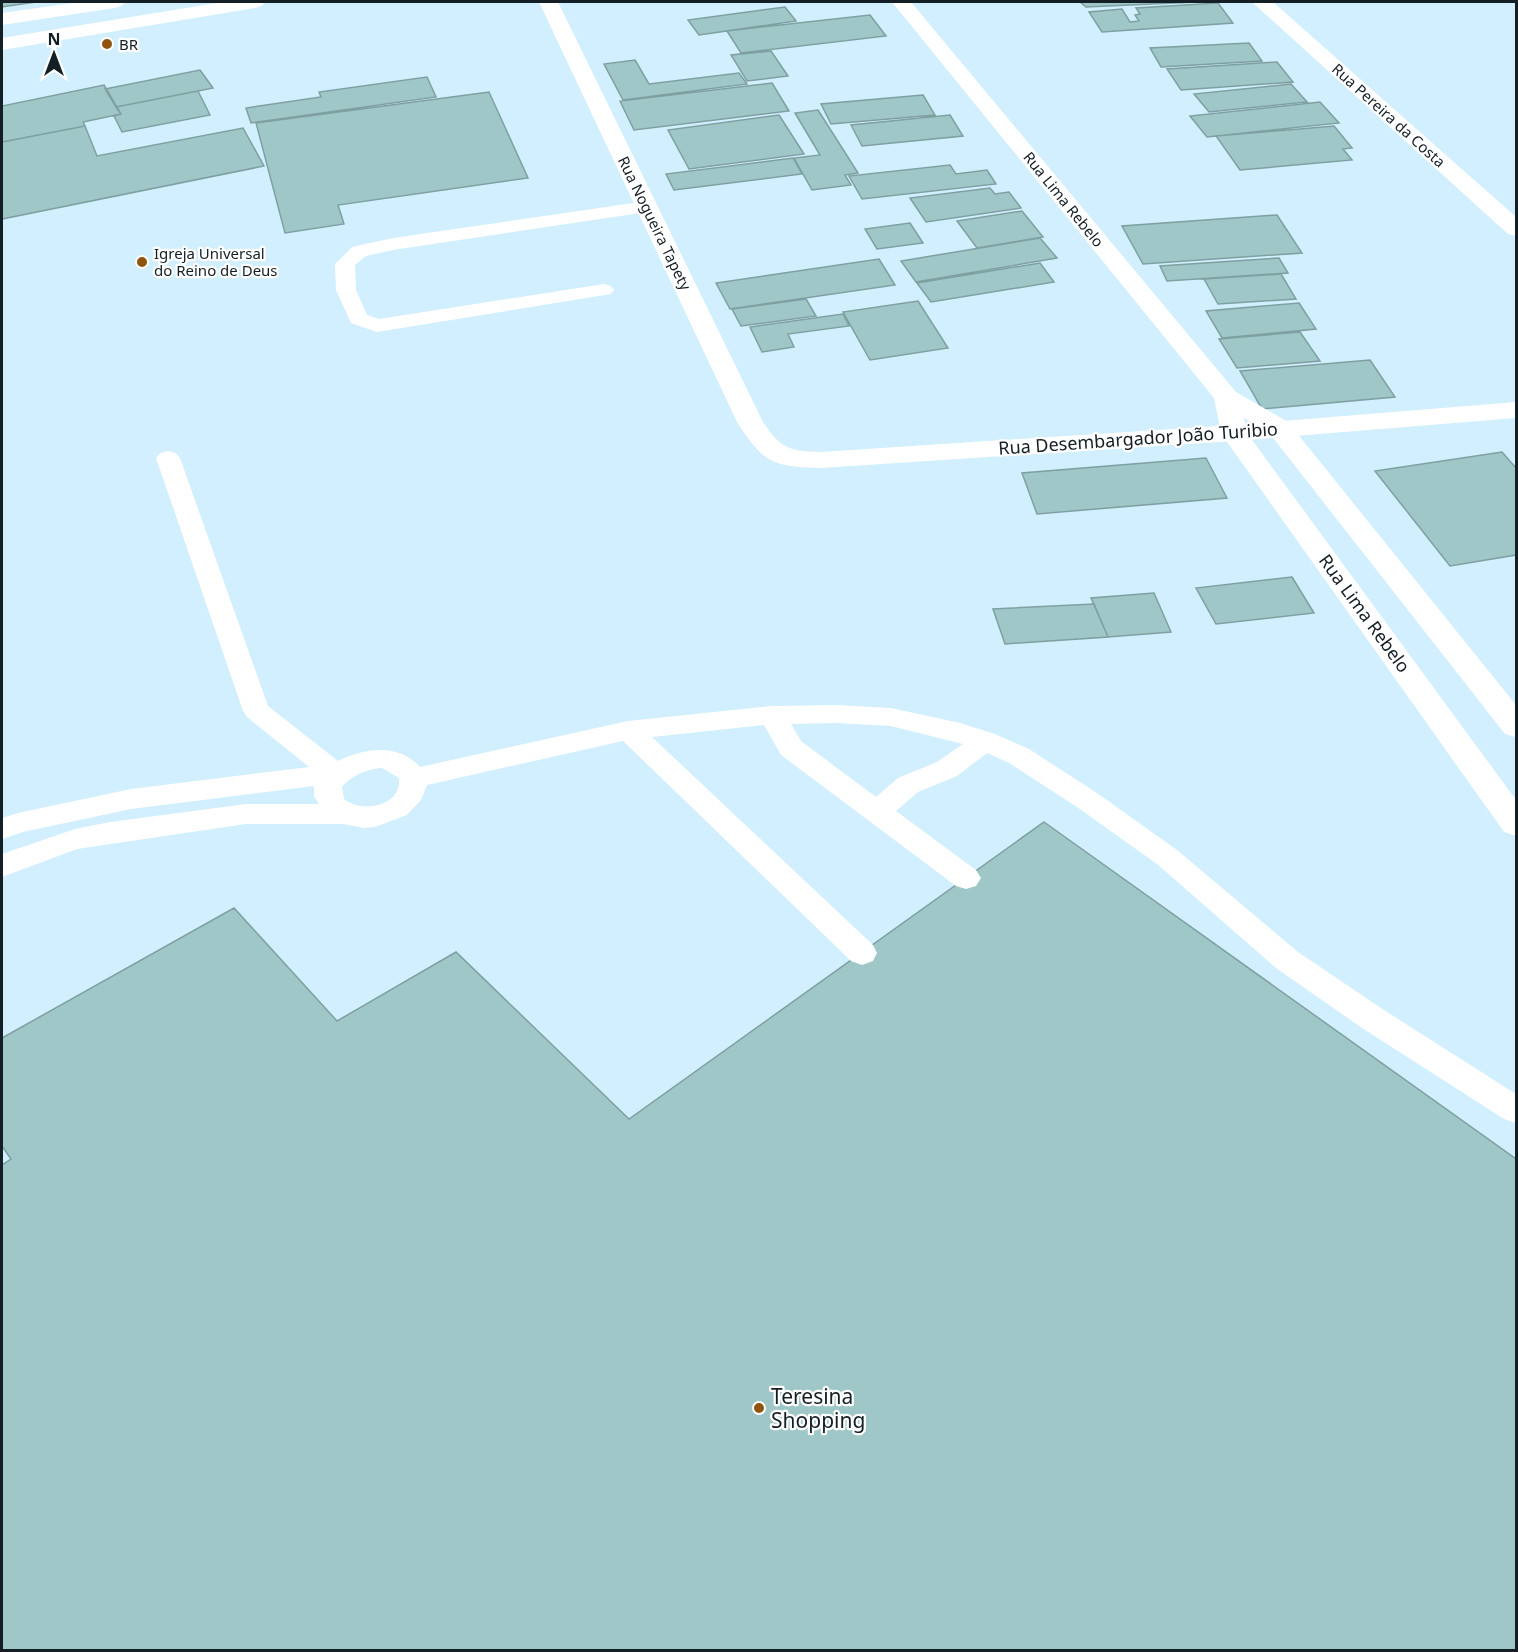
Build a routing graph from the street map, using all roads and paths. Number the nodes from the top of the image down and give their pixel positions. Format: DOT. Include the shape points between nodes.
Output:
graph roads {
  1 [pos="115,2"];
  2 [pos="255,2"];
  3 [pos="548,2"];
  4 [pos="901,2"];
  5 [pos="1262,2"];
  6 [pos="2,19"];
  7 [pos="2,44"];
  8 [pos="647,207"];
  9 [pos="1516,229"];
  10 [pos="604,290"];
  11 [pos="1227,397"];
  12 [pos="1516,410"];
  13 [pos="1279,428"];
  14 [pos="1234,433"];
  15 [pos="764,444"];
  16 [pos="168,458"];
  17 [pos="772,715"];
  18 [pos="1516,726"];
  19 [pos="628,730"];
  20 [pos="985,741"];
  21 [pos="336,774"];
  22 [pos="413,778"];
  23 [pos="877,812"];
  24 [pos="346,814"];
  25 [pos="1516,824"];
  26 [pos="2,829"];
  27 [pos="2,866"];
  28 [pos="966,878"];
  29 [pos="862,952"];
  30 [pos="1516,1110"];
  1 -- 6 [label="street"];
  2 -- 7 [label="street"];
  3 -- 8 [label="street, Rua Nogueira Tapety"];
  4 -- 11 [label="street, Rua Lima Rebelo"];
  5 -- 9 [label="street, Rua Pereira da Costa"];
  8 -- 10 [label="lane" via="393,244 359,251 345,264 346,290 358,319 376,326"];
  8 -- 15 [label="street, Rua Nogueira Tapety"];
  11 -- 13 [label="street, Rua Lima Rebelo"];
  11 -- 14 [label="street, Rua Lima Rebelo"];
  12 -- 13 [label="street, Rua Desembargador João Turibio"];
  13 -- 14 [label="street, Rua Desembargador João Turibio"];
  13 -- 18 [label="street, Rua Lima Rebelo"];
  14 -- 15 [label="street, Rua Desembargador João Turibio" via="821,460 789,459 775,455"];
  14 -- 25 [label="street, Rua Lima Rebelo"];
  16 -- 21 [label="lane" via="256,711"];
  17 -- 19 [label="lane"];
  17 -- 20 [label="lane" via="891,717"];
  17 -- 23 [label="lane" via="791,748"];
  19 -- 22 [label="lane"];
  19 -- 29 [label="lane"];
  20 -- 23 [label="lane" via="947,769 908,785"];
  20 -- 30 [label="lane" via="1019,756 1087,800 1167,857 1287,960"];
  21 -- 22 [label="lane" via="364,759 381,758 407,768"];
  21 -- 24 [label="lane" via="328,796"];
  21 -- 26 [label="lane" via="131,799"];
  22 -- 24 [label="lane" via="413,790 407,801 394,810 379,816"];
  23 -- 28 [label="lane"];
  24 -- 27 [label="lane" via="246,814 110,832 75,839"];
}
